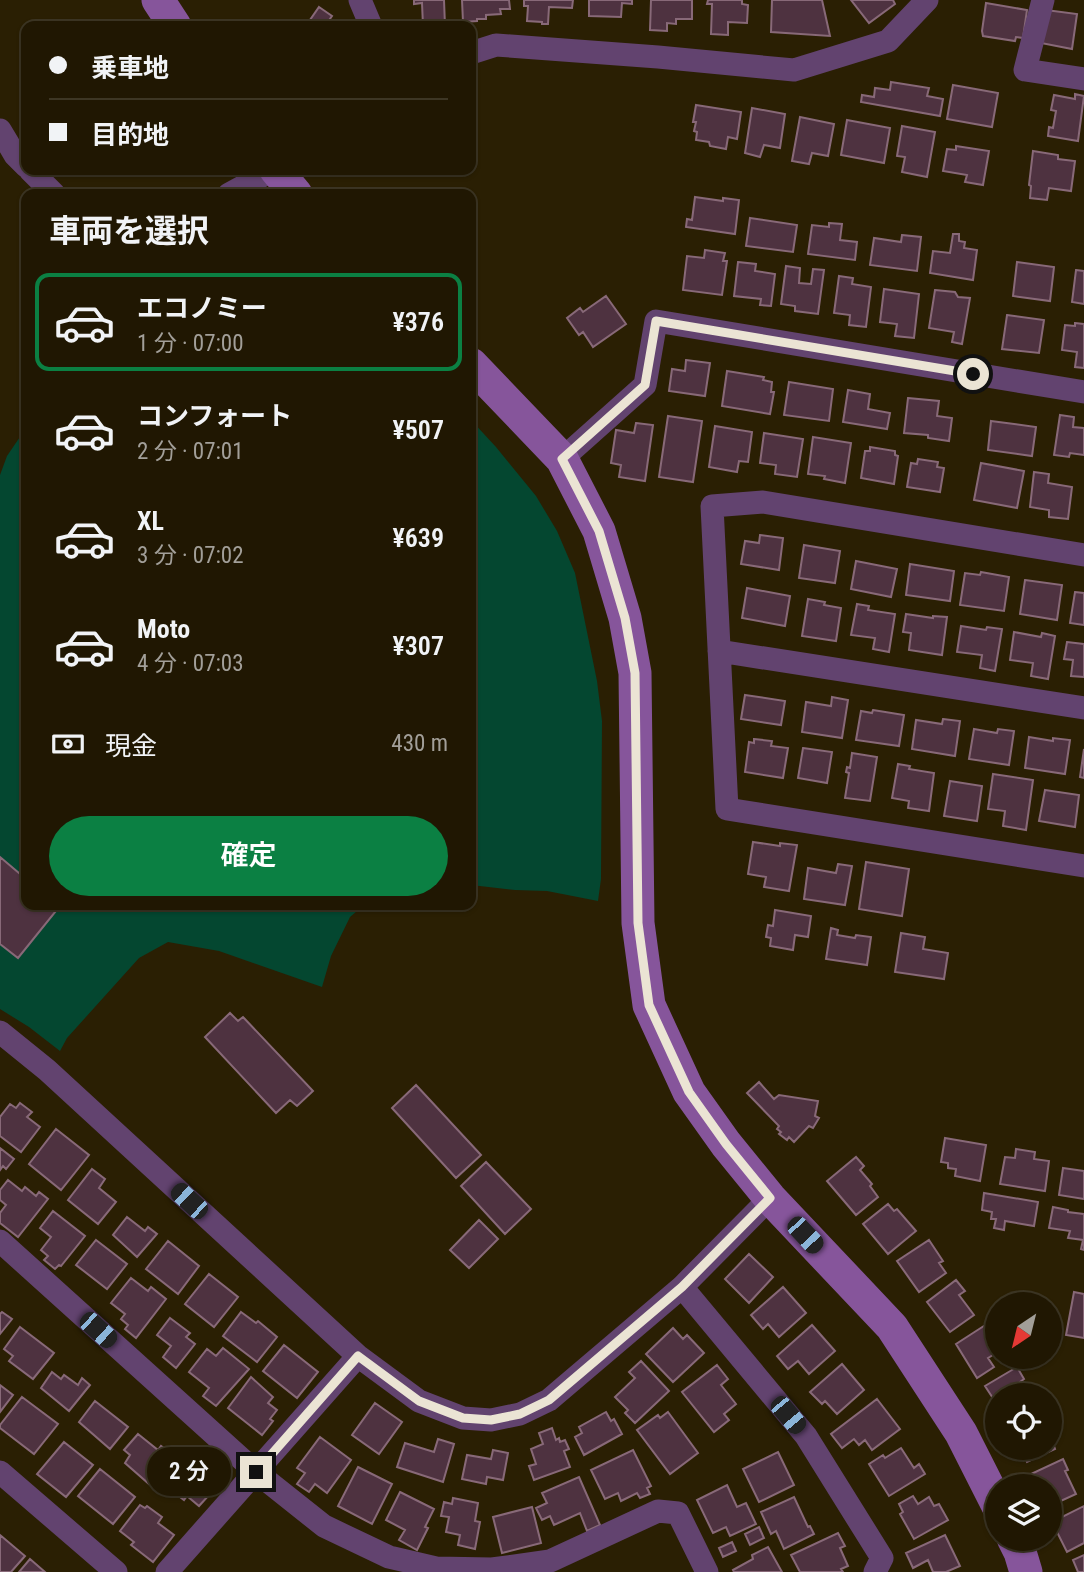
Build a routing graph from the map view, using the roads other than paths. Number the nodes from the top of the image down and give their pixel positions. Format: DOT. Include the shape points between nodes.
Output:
graph roads {
  1 [pos="158,0"];
  2 [pos="360,0"];
  3 [pos="927,0"];
  4 [pos="1043,0"];
  5 [pos="172,21"];
  6 [pos="370,21"];
  7 [pos="476,51"];
  8 [pos="1084,79"];
  9 [pos="0,130"];
  10 [pos="21,161"];
  11 [pos="35,175"];
  12 [pos="265,175"];
  13 [pos="279,175"];
  14 [pos="49,189"];
  15 [pos="239,189"];
  16 [pos="292,189"];
  17 [pos="476,370"];
  18 [pos="1084,392"];
  19 [pos="562,459"];
  20 [pos="1084,555"];
  21 [pos="719,651"];
  22 [pos="1084,708"];
  23 [pos="1084,866"];
  24 [pos="0,1032"];
  25 [pos="770,1198"];
  26 [pos="0,1241"];
  27 [pos="682,1287"];
  28 [pos="358,1356"];
  29 [pos="0,1472"];
  30 [pos="256,1472"];
  31 [pos="985,1481"];
  32 [pos="1020,1551"];
  33 [pos="116,1572"];
  34 [pos="167,1572"];
  35 [pos="707,1572"];
  36 [pos="875,1572"];
  37 [pos="1026,1572"];
  1 -- 5 [label="street"];
  2 -- 6 [label="street"];
  3 -- 7 [label="street" via="887,41 794,71 496,45"];
  4 -- 8 [label="street" via="1025,70"];
  9 -- 10 [label="street"];
  11 -- 14 [label="street"];
  12 -- 15 [label="street"];
  13 -- 16 [label="street"];
  17 -- 19 [label="street"];
  18 -- 19 [label="street" via="656,321 645,385"];
  19 -- 25 [label="street" via="599,531 625,618 635,673 638,923 649,1005 689,1092"];
  20 -- 21 [label="street" via="763,502 712,506"];
  21 -- 22 [label="street"];
  21 -- 23 [label="street" via="727,809"];
  24 -- 28 [label="street"];
  25 -- 27 [label="street"];
  25 -- 31 [label="street" via="892,1327 961,1433"];
  26 -- 30 [label="street"];
  27 -- 28 [label="street" via="549,1400 520,1414 491,1420 463,1418 419,1401"];
  27 -- 36 [label="street" via="806,1436 882,1558"];
  28 -- 30 [label="street"];
  29 -- 33 [label="street"];
  30 -- 34 [label="street"];
  30 -- 35 [label="street" via="324,1526 389,1558 436,1567 492,1569 550,1561 658,1511 678,1513"];
  32 -- 37 [label="street"];
}
